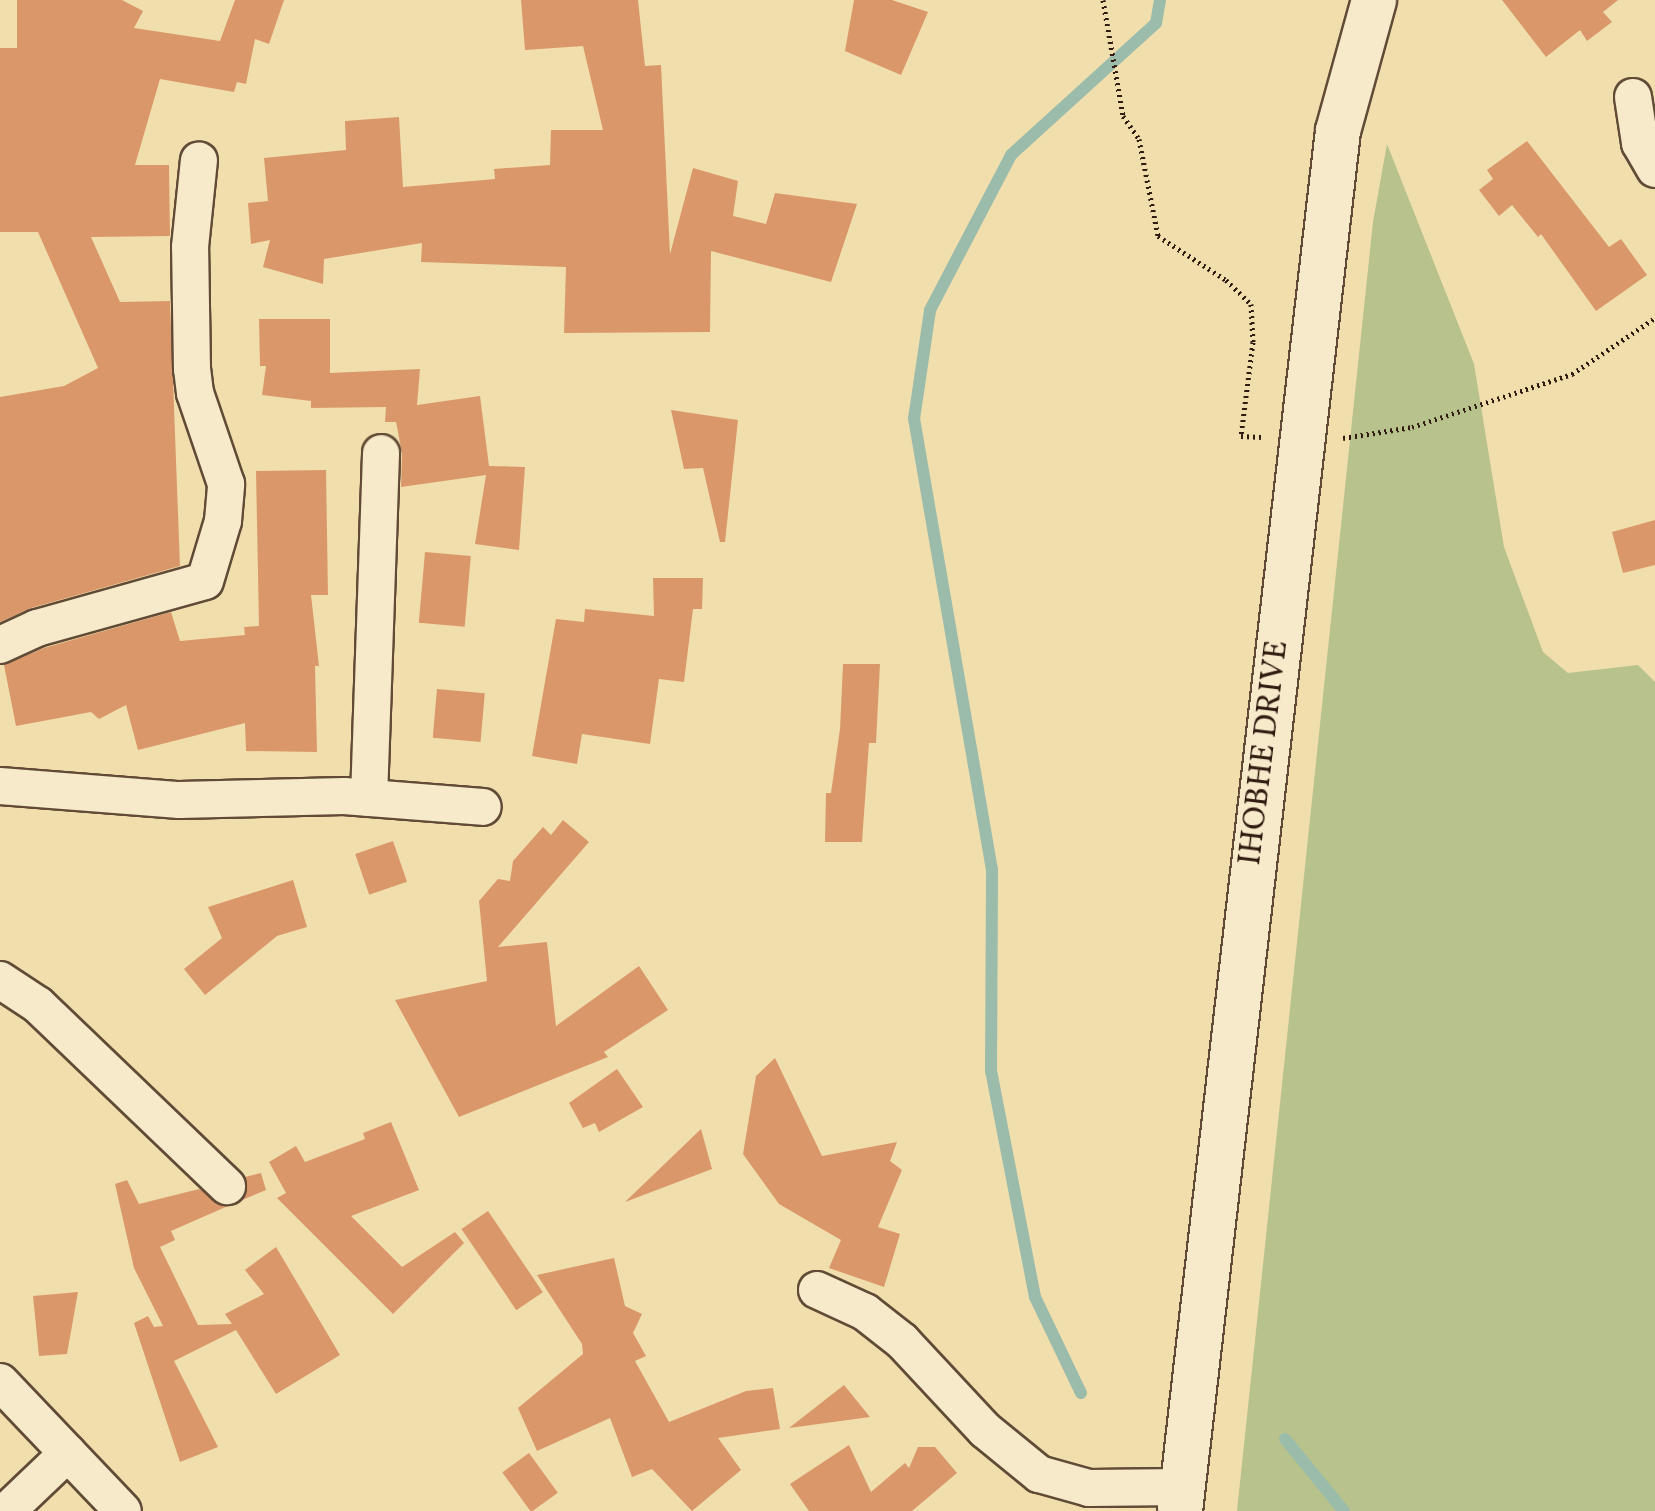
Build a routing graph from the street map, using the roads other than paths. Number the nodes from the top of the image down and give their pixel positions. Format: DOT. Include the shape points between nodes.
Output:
graph roads {
  1 [pos="1374,0"];
  2 [pos="1633,97"];
  3 [pos="199,160"];
  4 [pos="1655,169"];
  5 [pos="381,453"];
  6 [pos="0,645"];
  7 [pos="0,786"];
  8 [pos="369,798"];
  9 [pos="483,807"];
  10 [pos="0,980"];
  11 [pos="227,1186"];
  12 [pos="817,1290"];
  13 [pos="0,1382"];
  14 [pos="68,1453"];
  15 [pos="1182,1499"];
  16 [pos="7,1511"];
  17 [pos="123,1511"];
  1 -- 15 [label="street, IHOBHE DRIVE" via="1338,131"];
  2 -- 4 [label="street" via="1640,143"];
  3 -- 6 [label="street" via="190,247 192,369 226,484 223,521 205,581 50,624"];
  5 -- 8 [label="street"];
  7 -- 8 [label="street" via="179,800"];
  8 -- 9 [label="street"];
  10 -- 11 [label="street" via="38,1005"];
  12 -- 15 [label="street" via="865,1312 902,1341 985,1430 1039,1474 1089,1488"];
  13 -- 14 [label="street"];
  14 -- 16 [label="street"];
  14 -- 17 [label="street"];
}
